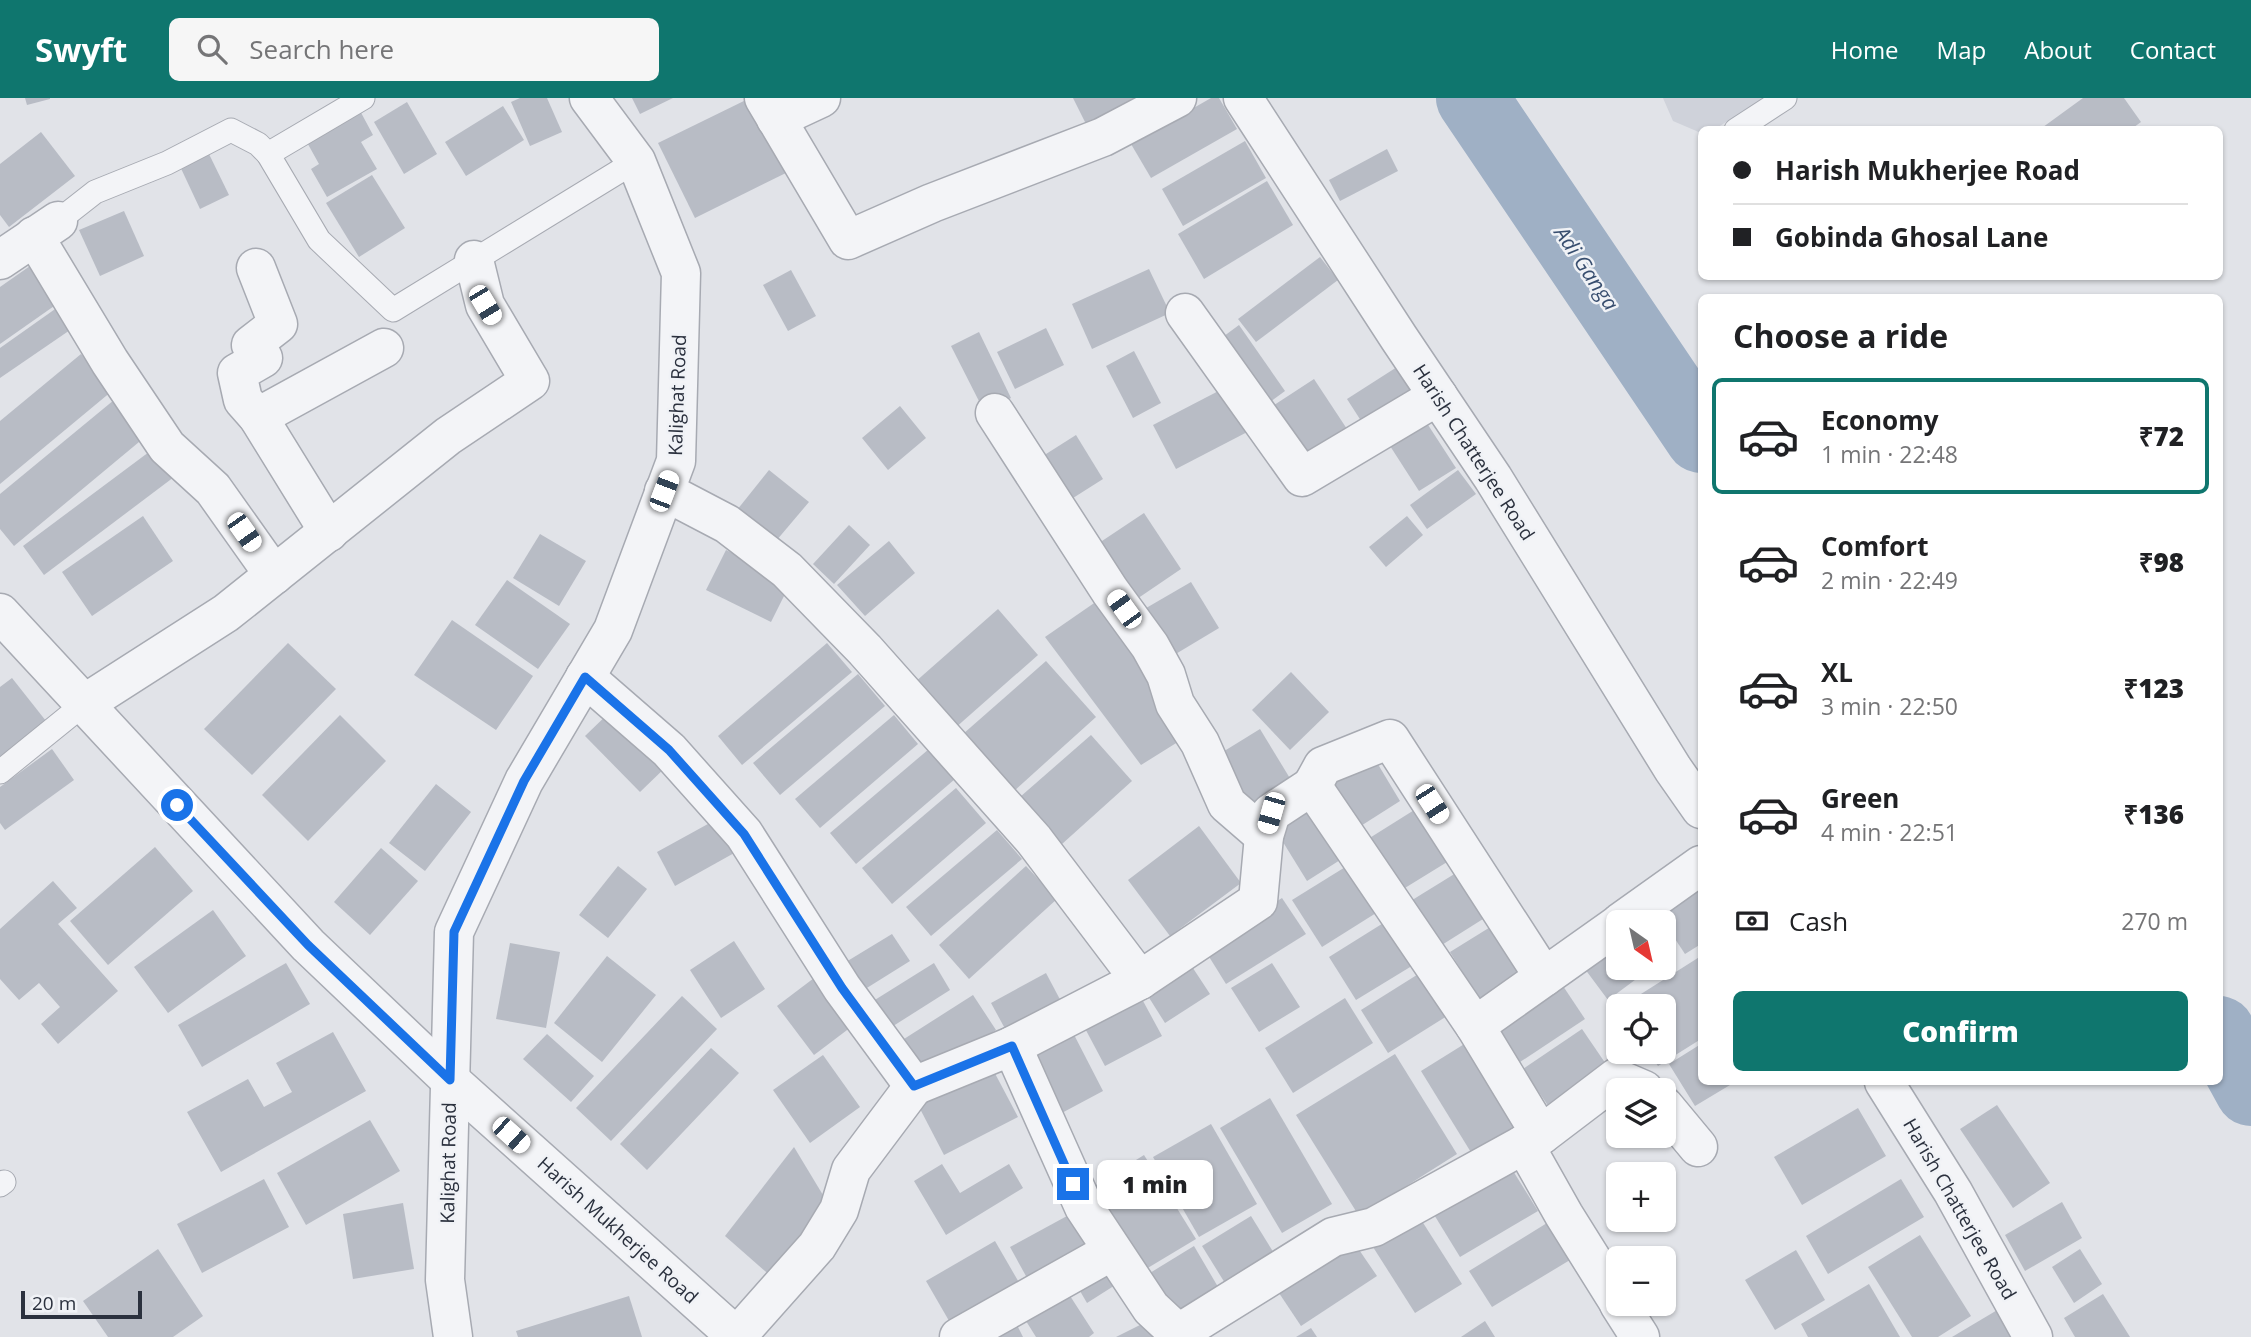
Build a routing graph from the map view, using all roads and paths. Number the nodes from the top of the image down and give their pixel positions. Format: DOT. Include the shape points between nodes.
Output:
graph roads {
  1 [pos="363,98"];
  2 [pos="589,98"];
  3 [pos="821,98"];
  4 [pos="1177,98"];
  5 [pos="1243,98"];
  6 [pos="1785,98"];
  7 [pos="770,108"];
  8 [pos="1742,126"];
  9 [pos="268,154"];
  10 [pos="636,161"];
  11 [pos="46,229"];
  12 [pos="0,260"];
  13 [pos="474,260"];
  14 [pos="256,268"];
  15 [pos="1185,313"];
  16 [pos="384,348"];
  17 [pos="1437,396"];
  18 [pos="995,414"];
  19 [pos="258,417"];
  20 [pos="664,491"];
  21 [pos="329,531"];
  22 [pos="274,575"];
  23 [pos="0,613"];
  24 [pos="585,677"];
  25 [pos="84,704"];
  26 [pos="0,772"];
  27 [pos="1312,786"];
  28 [pos="1698,805"];
  29 [pos="1264,836"];
  30 [pos="1698,867"];
  31 [pos="1638,910"];
  32 [pos="1606,933"];
  33 [pos="1544,977"];
  34 [pos="1140,980"];
  35 [pos="1475,1026"];
  36 [pos="1012,1046"];
  37 [pos="450,1080"];
  38 [pos="1606,1085"];
  39 [pos="1886,1085"];
  40 [pos="914,1086"];
  41 [pos="1676,1120"];
  42 [pos="1532,1139"];
  43 [pos="1698,1147"];
  44 [pos="1112,1251"];
  45 [pos="1606,1282"];
  46 [pos="1627,1316"];
  47 [pos="1180,1335"];
  48 [pos="453,1337"];
  49 [pos="737,1337"];
  50 [pos="959,1337"];
  51 [pos="1640,1337"];
  52 [pos="2033,1337"];
  1 -- 9 [label="lane"];
  2 -- 10 [label="street, Kalighat Road"];
  3 -- 7 [label="street"];
  4 -- 7 [label="street" via="1103,137 848,240"];
  5 -- 17 [label="street, Harish Chatterjee Road"];
  6 -- 8 [label="lane"];
  9 -- 11 [label="lane" via="232,130 95,192"];
  9 -- 13 [label="lane" via="319,240 393,310"];
  10 -- 13 [label="lane"];
  10 -- 20 [label="street, Kalighat Road" via="681,273 676,461"];
  11 -- 12 [label="street"];
  11 -- 22 [label="street" via="110,362 167,447 213,489"];
  13 -- 21 [label="street" via="485,305 530,382 448,436"];
  14 -- 19 [label="street" via="278,324 250,345 263,358 237,373 243,400"];
  15 -- 17 [label="street" via="1302,477"];
  16 -- 19 [label="street"];
  17 -- 28 [label="street, Harish Chatterjee Road"];
  18 -- 29 [label="street" via="1150,646 1227,804"];
  19 -- 21 [label="street"];
  20 -- 24 [label="street, Kalighat Road" via="613,630"];
  20 -- 34 [label="street" via="727,524 796,579 1034,840"];
  21 -- 22 [label="street"];
  22 -- 25 [label="street" via="226,613"];
  23 -- 25 [label="street, Harish Mukherjee Road"];
  24 -- 37 [label="street, Kalighat Road" via="524,781 454,932"];
  24 -- 40 [label="street" via="669,750 744,834 842,988"];
  25 -- 26 [label="lane"];
  25 -- 37 [label="street, Harish Mukherjee Road" via="308,945"];
  27 -- 29 [label="street" via="1271,813"];
  27 -- 33 [label="street" via="1323,766 1390,739"];
  27 -- 35 [label="street"];
  29 -- 34 [label="street" via="1258,901"];
  30 -- 31 [label="street"];
  32 -- 33 [label="street"];
  33 -- 35 [label="street"];
  34 -- 36 [label="street"];
  35 -- 42 [label="street"];
  36 -- 40 [label="street"];
  36 -- 44 [label="street" via="1084,1207"];
  37 -- 48 [label="street, Kalighat Road" via="445,1280"];
  37 -- 49 [label="street, Harish Mukherjee Road"];
  38 -- 42 [label="street"];
  39 -- 52 [label="street, Harish Chatterjee Road" via="1954,1192"];
  40 -- 49 [label="street" via="851,1170 839,1210 817,1246"];
  41 -- 43 [label="street"];
  42 -- 45 [label="street" via="1564,1215"];
  42 -- 47 [label="street" via="1374,1227 1333,1237"];
  44 -- 47 [label="street" via="1151,1308"];
  44 -- 50 [label="street"];
  46 -- 51 [label="street"];
}
